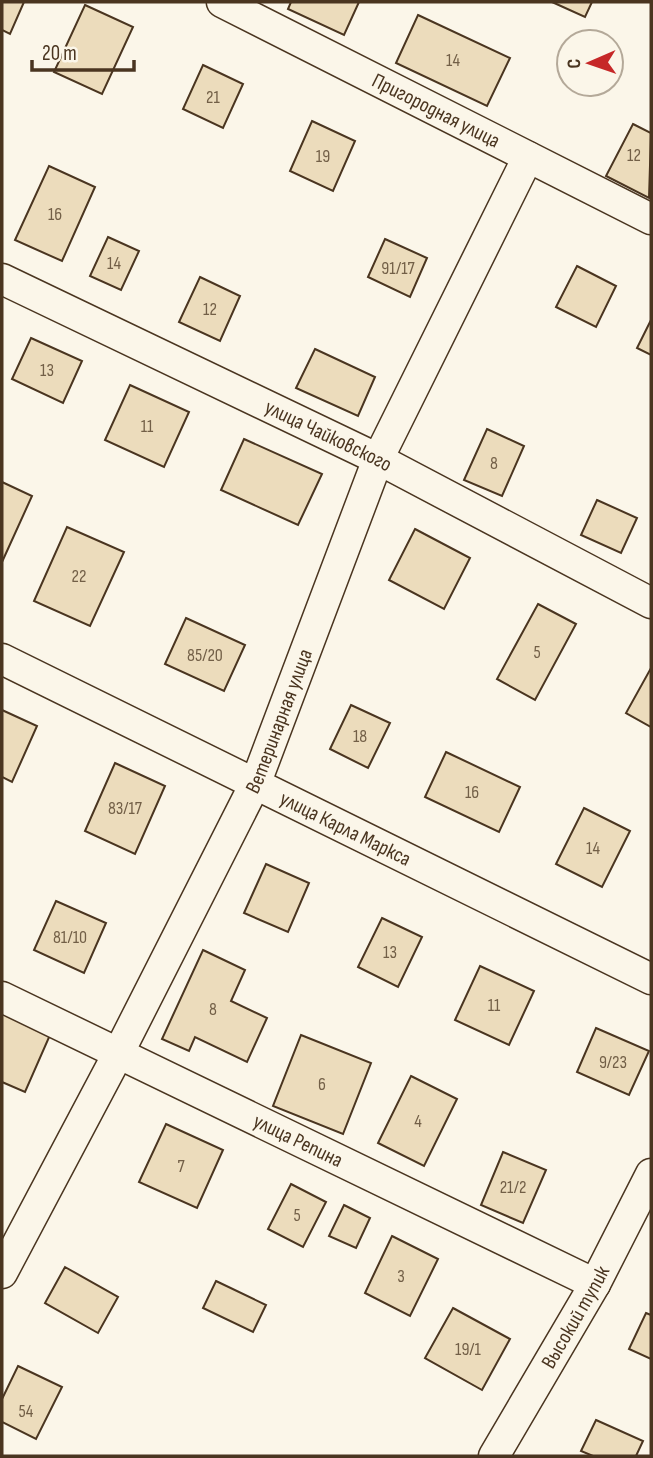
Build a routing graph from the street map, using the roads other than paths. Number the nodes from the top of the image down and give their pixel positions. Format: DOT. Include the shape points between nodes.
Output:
graph roads {
  1 [pos="222,2"];
  2 [pos="528,157"];
  3 [pos="651,219"];
  4 [pos="2,279"];
  5 [pos="378,459"];
  6 [pos="651,603"];
  7 [pos="2,659"];
  8 [pos="256,782"];
  9 [pos="651,979"];
  10 [pos="2,997"];
  11 [pos="118,1054"];
  12 [pos="651,1174"];
  13 [pos="2,1273"];
  14 [pos="595,1284"];
  15 [pos="494,1456"];
  1 -- 2 [label="street, Пригородная улица"];
  2 -- 3 [label="street, Пригородная улица"];
  2 -- 5 [label="street, Ветеринарная улица"];
  4 -- 5 [label="street, улица Чайковского"];
  5 -- 6 [label="street, улица Чайковского"];
  5 -- 8 [label="street, Ветеринарная улица"];
  7 -- 8 [label="street, улица Карла Маркса"];
  8 -- 9 [label="street, улица Карла Маркса"];
  8 -- 11 [label="street, Ветеринарная улица"];
  10 -- 11 [label="street, улица Репина"];
  11 -- 13 [label="street, Ветеринарная улица"];
  11 -- 14 [label="street, улица Репина"];
  12 -- 14 [label="street, Высокий тупик"];
  14 -- 15 [label="street, Высокий тупик"];
}
